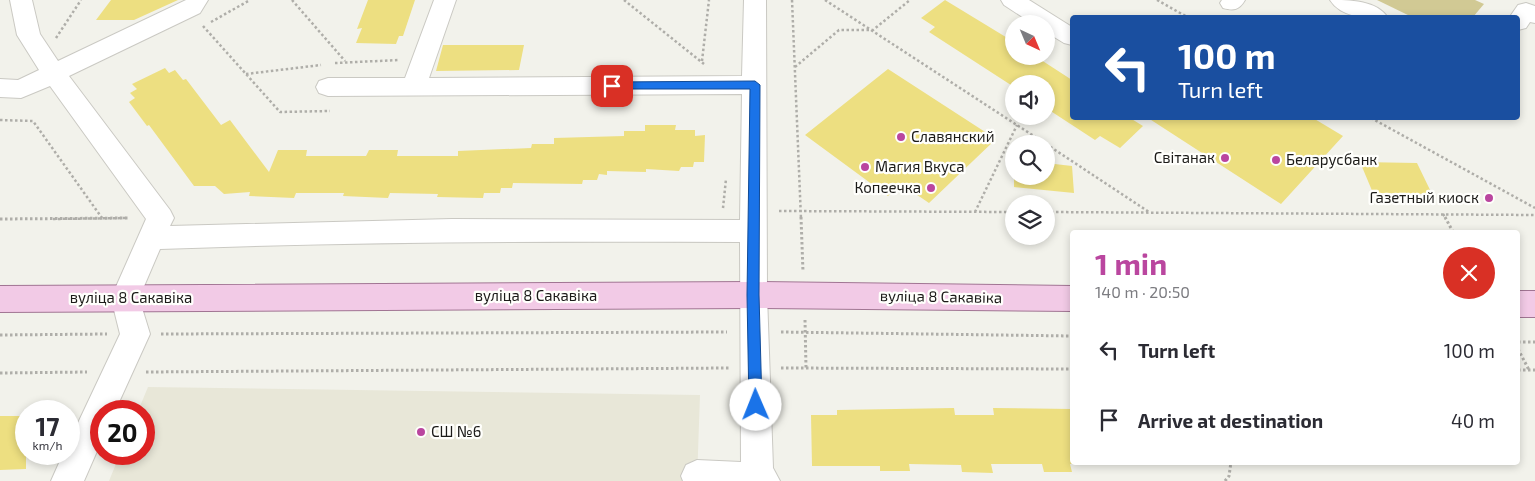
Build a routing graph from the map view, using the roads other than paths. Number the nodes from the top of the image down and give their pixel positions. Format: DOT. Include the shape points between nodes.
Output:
graph roads {
  1 [pos="22,0"];
  2 [pos="197,0"];
  3 [pos="445,0"];
  4 [pos="755,0"];
  5 [pos="1012,0"];
  6 [pos="1341,0"];
  7 [pos="1371,15"];
  8 [pos="1535,15"];
  9 [pos="1520,19"];
  10 [pos="1070,35"];
  11 [pos="54,74"];
  12 [pos="743,85"];
  13 [pos="414,86"];
  14 [pos="328,87"];
  15 [pos="0,88"];
  16 [pos="754,231"];
  17 [pos="151,238"];
  18 [pos="753,295"];
  19 [pos="125,298"];
  20 [pos="0,299"];
  21 [pos="1070,299"];
  22 [pos="1520,304"];
  23 [pos="1535,304"];
  24 [pos="697,476"];
  25 [pos="761,480"];
  26 [pos="67,481"];
  1 -- 11 [label="street" via="29,35"];
  2 -- 11 [label="street" via="192,8"];
  3 -- 13 [label="street"];
  4 -- 12 [label="street"];
  5 -- 10 [label="street"];
  6 -- 7 [label="street"];
  8 -- 9 [label="street" via="1526,11"];
  11 -- 15 [label="street" via="21,89"];
  11 -- 17 [label="street" via="160,218"];
  12 -- 13 [label="street"];
  12 -- 16 [label="street"];
  13 -- 14 [label="street"];
  16 -- 17 [label="street" via="335,232"];
  16 -- 18 [label="street"];
  17 -- 19 [label="street"];
  18 -- 19 [label="main road, вуліца 8 Сакавіка"];
  18 -- 21 [label="main road, вуліца 8 Сакавіка"];
  18 -- 25 [label="street"];
  19 -- 20 [label="main road, вуліца 8 Сакавіка"];
  19 -- 26 [label="street" via="135,334"];
  22 -- 23 [label="main road"];
  24 -- 25 [label="street"];
}
